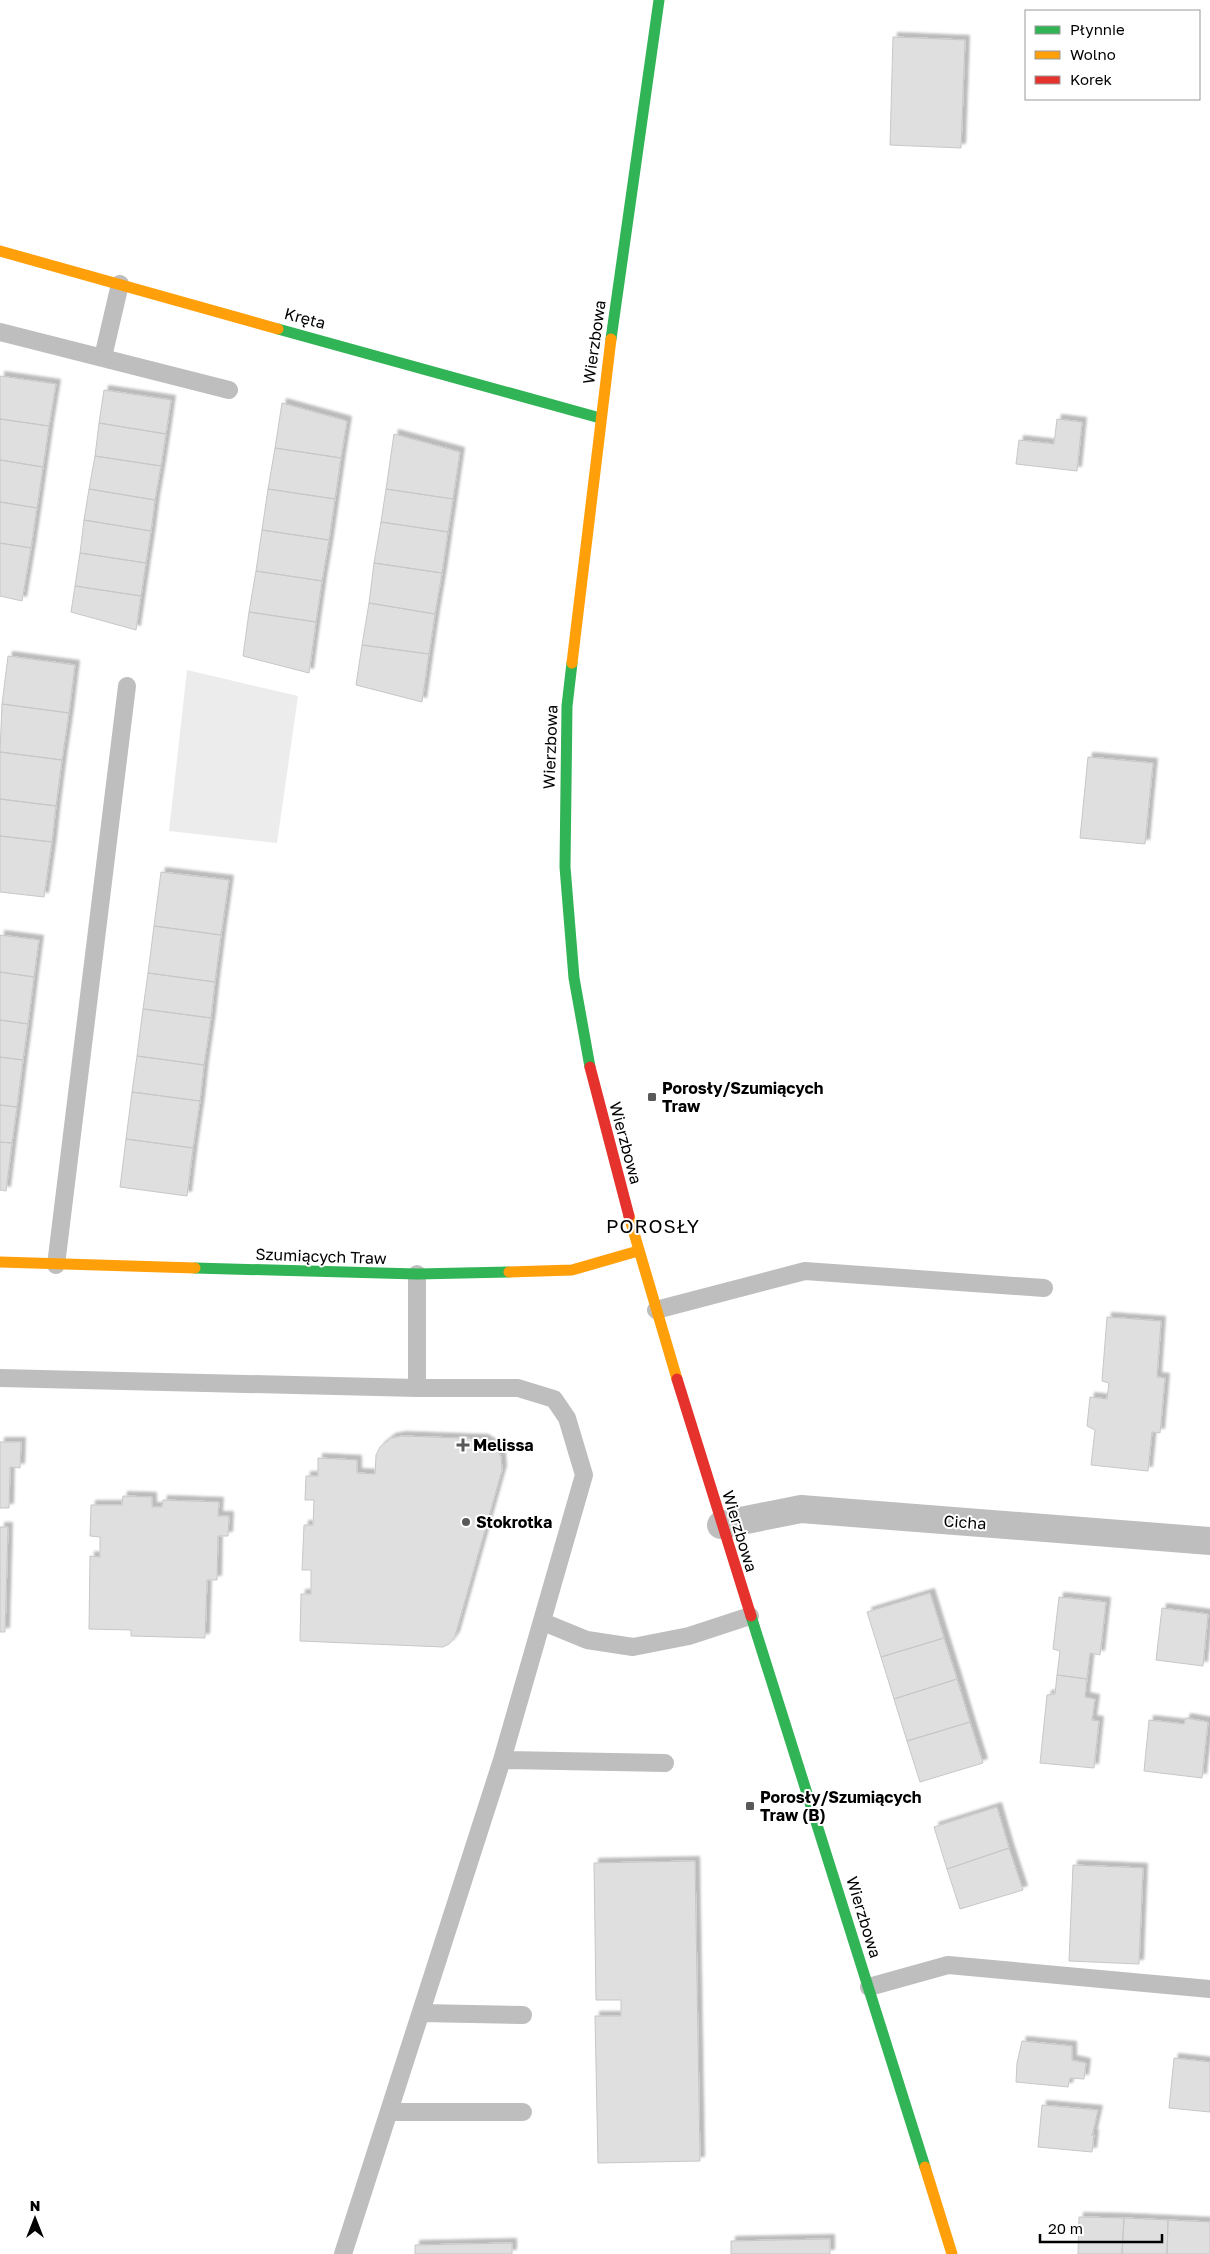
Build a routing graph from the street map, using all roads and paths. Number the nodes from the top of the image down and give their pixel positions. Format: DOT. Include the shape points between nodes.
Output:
graph roads {
  1 [pos="659,0"];
  2 [pos="0,251"];
  3 [pos="120,284"];
  4 [pos="0,332"];
  5 [pos="103,357"];
  6 [pos="229,390"];
  7 [pos="600,418"];
  8 [pos="127,686"];
  9 [pos="638,1251"];
  10 [pos="0,1262"];
  11 [pos="56,1265"];
  12 [pos="417,1274"];
  13 [pos="1044,1288"];
  14 [pos="656,1310"];
  15 [pos="0,1378"];
  16 [pos="417,1388"];
  17 [pos="720,1525"];
  18 [pos="1210,1541"];
  19 [pos="750,1616"];
  20 [pos="543,1622"];
  21 [pos="502,1760"];
  22 [pos="665,1763"];
  23 [pos="869,1987"];
  24 [pos="1210,1989"];
  25 [pos="421,2013"];
  26 [pos="523,2014"];
  27 [pos="389,2112"];
  28 [pos="523,2112"];
  29 [pos="344,2254"];
  30 [pos="952,2254"];
  1 -- 7 [label="street, Wierzbowa"];
  2 -- 3 [label="street, Kręta"];
  3 -- 5 [label="lane"];
  3 -- 7 [label="street, Kręta"];
  4 -- 5 [label="lane"];
  5 -- 6 [label="lane"];
  7 -- 9 [label="street, Wierzbowa" via="567,706 565,867 574,978 591,1074"];
  8 -- 11 [label="lane"];
  9 -- 12 [label="street, Szumiących Traw" via="572,1270"];
  9 -- 14 [label="street, Wierzbowa"];
  10 -- 11 [label="street, Szumiących Traw"];
  11 -- 12 [label="street, Szumiących Traw"];
  12 -- 16 [label="lane"];
  13 -- 14 [label="lane" via="806,1271"];
  14 -- 17 [label="street, Wierzbowa"];
  15 -- 16 [label="lane"];
  16 -- 20 [label="lane" via="518,1388 554,1399 567,1418 584,1475"];
  17 -- 18 [label="street, Cicha" via="801,1509"];
  17 -- 19 [label="street, Wierzbowa"];
  19 -- 20 [label="lane" via="689,1636 633,1647 588,1640"];
  19 -- 23 [label="street, Wierzbowa"];
  20 -- 21 [label="lane"];
  21 -- 22 [label="lane"];
  21 -- 25 [label="lane"];
  23 -- 24 [label="lane" via="948,1965"];
  23 -- 30 [label="street, Wierzbowa"];
  25 -- 26 [label="lane"];
  25 -- 27 [label="lane"];
  27 -- 28 [label="lane"];
  27 -- 29 [label="lane"];
}
